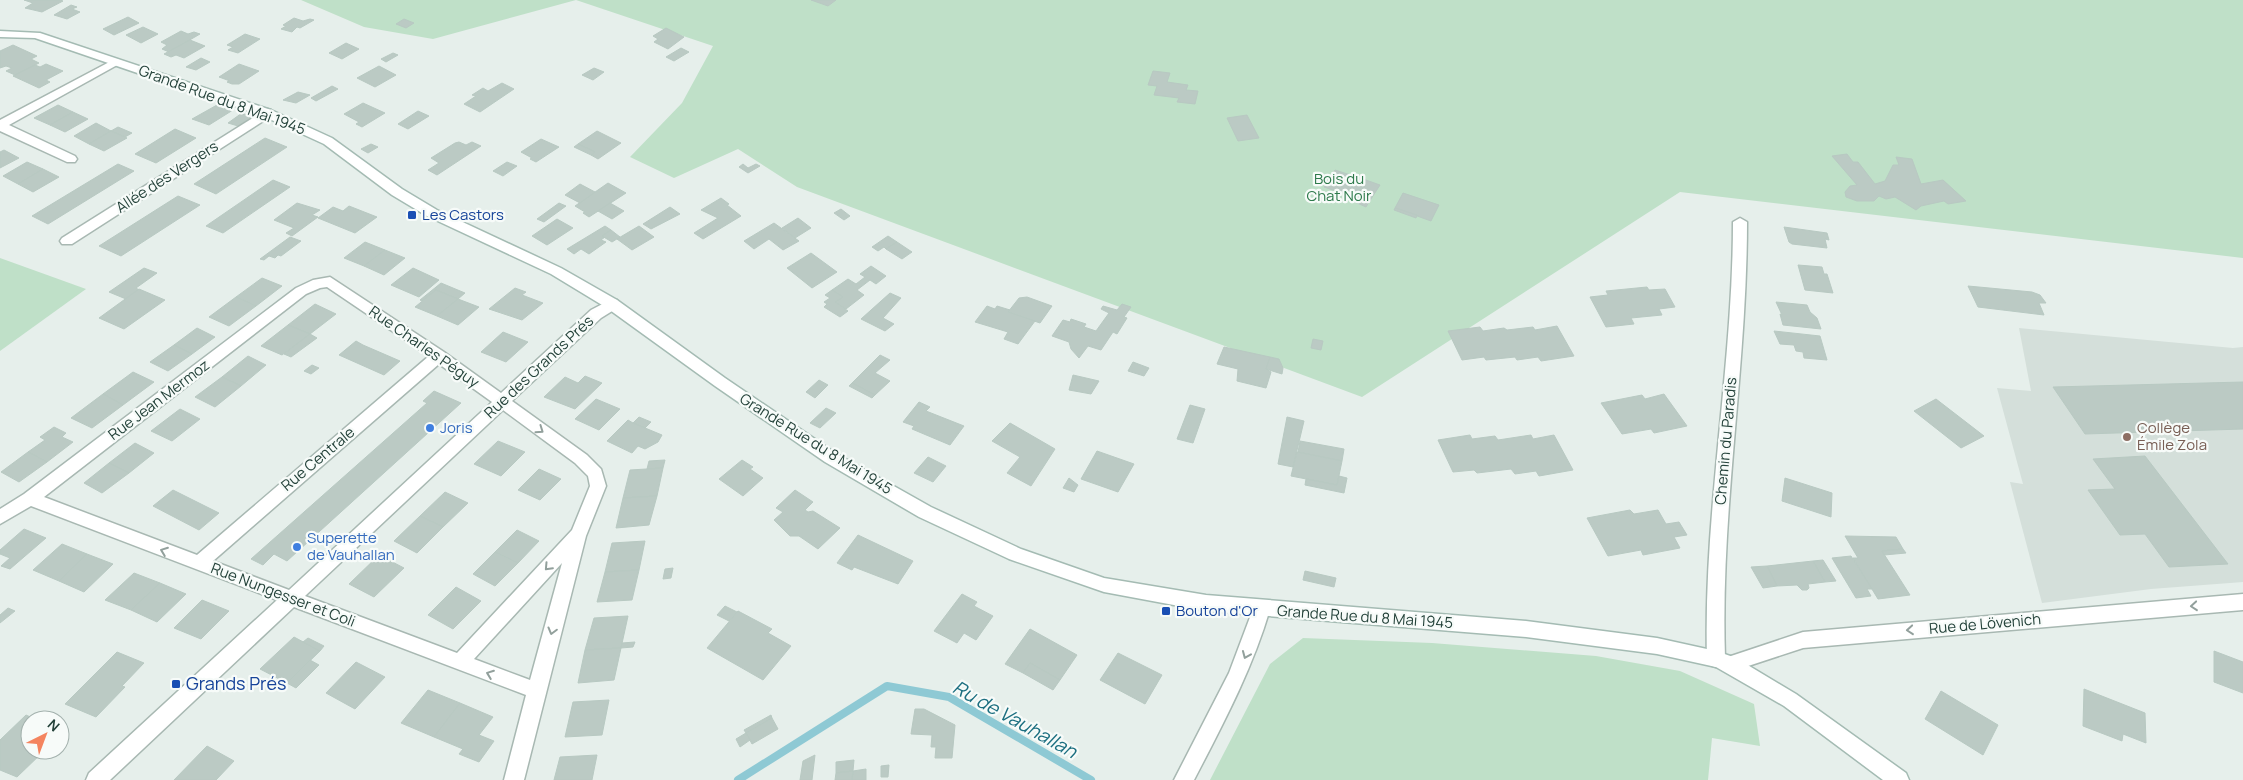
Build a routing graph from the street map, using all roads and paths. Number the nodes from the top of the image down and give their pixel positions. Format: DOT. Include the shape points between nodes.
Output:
graph roads {
  1 [pos="0,34"];
  2 [pos="115,62"];
  3 [pos="267,113"];
  4 [pos="0,125"];
  5 [pos="71,159"];
  6 [pos="1740,222"];
  7 [pos="68,241"];
  8 [pos="318,283"];
  9 [pos="612,304"];
  10 [pos="439,356"];
  11 [pos="500,402"];
  12 [pos="30,499"];
  13 [pos="0,518"];
  14 [pos="579,534"];
  15 [pos="198,564"];
  16 [pos="292,598"];
  17 [pos="2243,602"];
  18 [pos="1261,609"];
  19 [pos="460,662"];
  20 [pos="1723,662"];
  21 [pos="536,691"];
  22 [pos="96,780"];
  23 [pos="514,780"];
  24 [pos="1184,780"];
  25 [pos="1899,780"];
  1 -- 2 [label="street, Grande Rue du 8 Mai 1945" via="36,35"];
  2 -- 3 [label="street, Grande Rue du 8 Mai 1945"];
  2 -- 4 [label="street"];
  3 -- 7 [label="street, Allée des Vergers"];
  3 -- 9 [label="street, Grande Rue du 8 Mai 1945" via="328,141 397,192 432,213 556,271"];
  4 -- 5 [label="street"];
  6 -- 20 [label="street, Chemin du Paradis" via="1738,314 1713,618"];
  8 -- 10 [label="street, Rue Charles Péguy" via="330,282"];
  8 -- 12 [label="street, Rue Jean Mermoz" via="301,291"];
  9 -- 11 [label="street, Rue des Grands Prés" via="596,314"];
  9 -- 18 [label="street, Grande Rue du 8 Mai 1945" via="831,458 925,512 1015,554 1104,585"];
  10 -- 11 [label="street, Rue Charles Péguy"];
  10 -- 15 [label="street, Rue Centrale"];
  11 -- 14 [label="street, Rue Charles Péguy, one-way" via="581,459 595,473 598,486"];
  11 -- 16 [label="street, Rue des Grands Prés"];
  12 -- 13 [label="street, Rue Jean Mermoz"];
  15 -- 12 [label="street, Rue Nungesser et Coli, one-way"];
  14 -- 19 [label="street, Rue Charles Péguy, one-way"];
  14 -- 21 [label="street, Rue Charles Péguy, one-way"];
  15 -- 16 [label="street, Rue Nungesser et Coli"];
  16 -- 19 [label="street, Rue Nungesser et Coli"];
  16 -- 22 [label="street, Rue des Grands Prés"];
  17 -- 20 [label="street, Rue de Lövenich, one-way" via="1803,640"];
  18 -- 20 [label="street, Grande Rue du 8 Mai 1945" via="1526,630 1657,646"];
  18 -- 24 [label="street, one-way" via="1244,661"];
  21 -- 19 [label="street, Rue Nungesser et Coli, one-way"];
  20 -- 25 [label="street" via="1790,700"];
  21 -- 23 [label="street, Rue Charles Péguy"];
}
